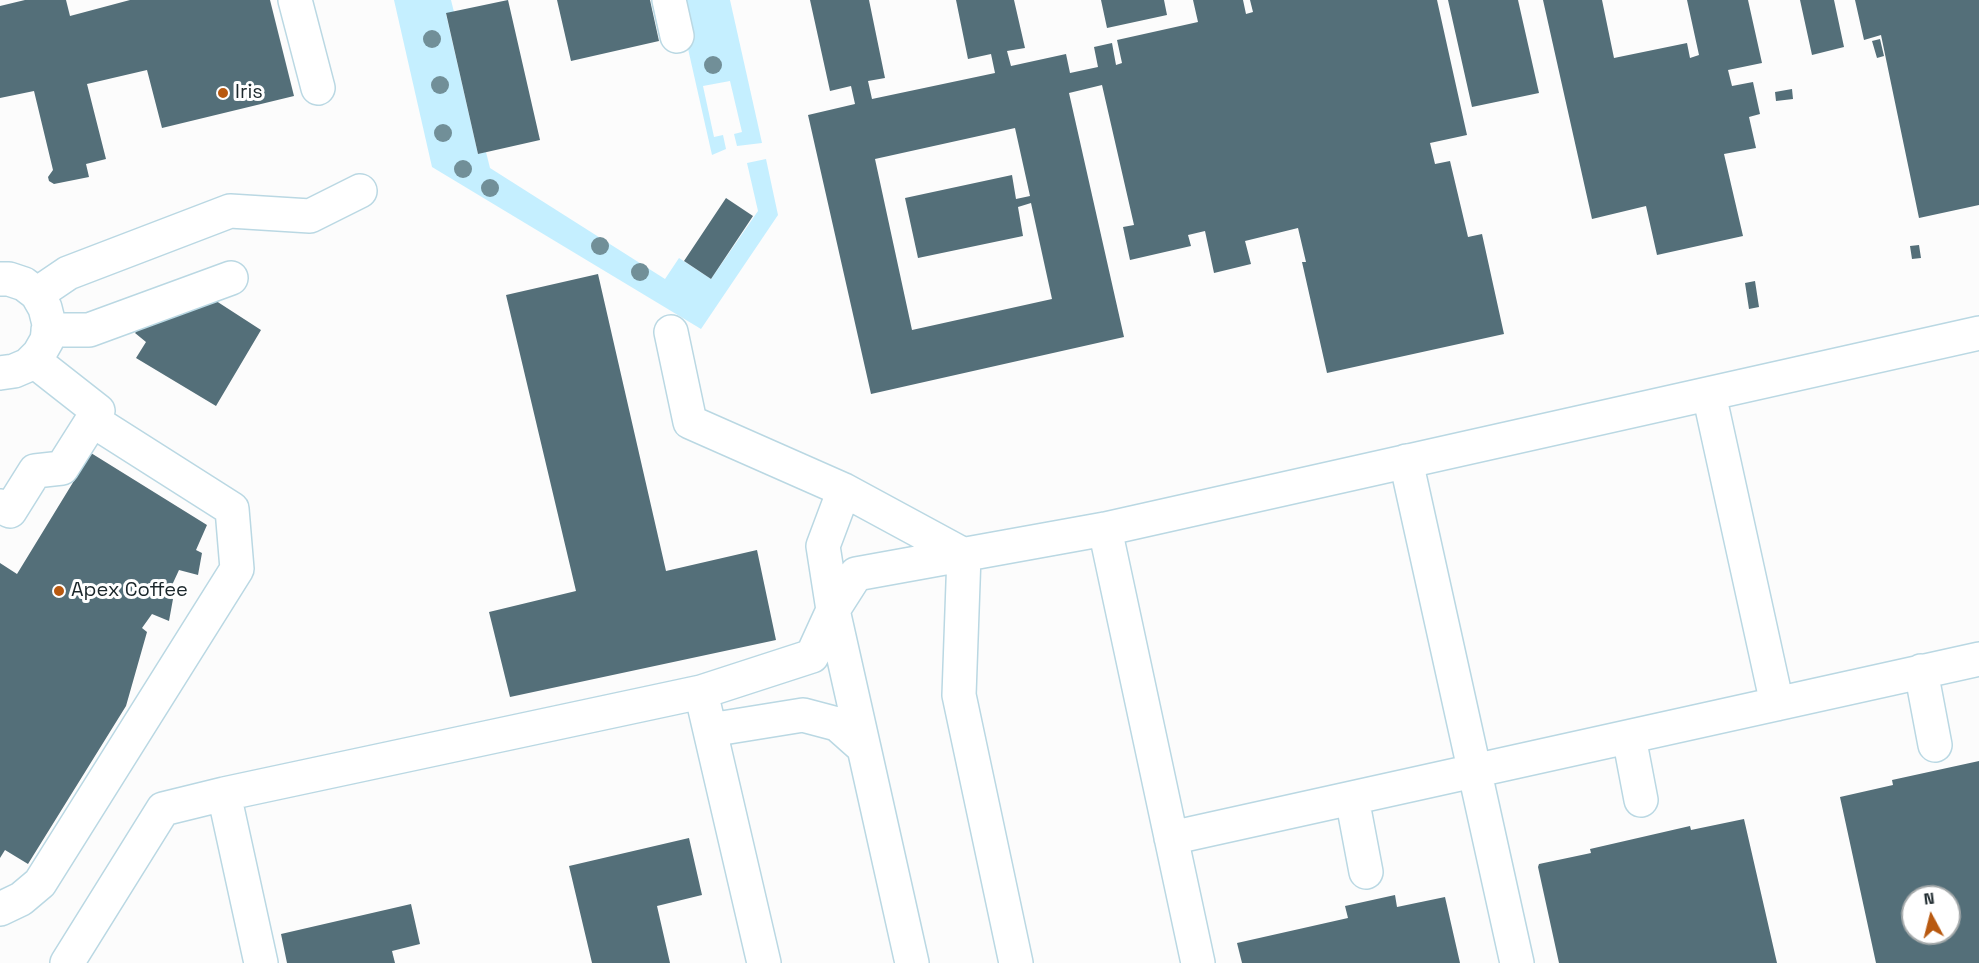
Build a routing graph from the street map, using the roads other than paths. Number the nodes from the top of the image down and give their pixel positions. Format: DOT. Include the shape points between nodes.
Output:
graph roads {
  1 [pos="295,0"];
  2 [pos="669,0"];
  3 [pos="677,36"];
  4 [pos="318,87"];
  5 [pos="360,191"];
  6 [pos="231,278"];
  7 [pos="0,279"];
  8 [pos="37,294"];
  9 [pos="48,330"];
  10 [pos="671,332"];
  11 [pos="1979,333"];
  12 [pos="33,360"];
  13 [pos="0,373"];
  14 [pos="1709,394"];
  15 [pos="92,420"];
  16 [pos="1406,461"];
  17 [pos="844,490"];
  18 [pos="0,506"];
  19 [pos="1105,529"];
  20 [pos="964,555"];
  21 [pos="833,610"];
  22 [pos="1979,659"];
  23 [pos="1921,671"];
  24 [pos="701,692"];
  25 [pos="1778,704"];
  26 [pos="710,730"];
  27 [pos="1629,737"];
  28 [pos="1935,745"];
  29 [pos="864,748"];
  30 [pos="1474,771"];
  31 [pos="224,794"];
  32 [pos="1352,798"];
  33 [pos="1641,800"];
  34 [pos="1171,838"];
  35 [pos="1366,872"];
  36 [pos="0,909"];
  37 [pos="67,963"];
  38 [pos="261,963"];
  39 [pos="764,963"];
  40 [pos="912,963"];
  41 [pos="1016,963"];
  42 [pos="1198,963"];
  43 [pos="1517,963"];
  1 -- 4 [label="street"];
  2 -- 3 [label="street"];
  5 -- 8 [label="street" via="310,216 230,211 68,273"];
  6 -- 9 [label="street" via="89,330"];
  7 -- 8 [label="street" via="24,284"];
  8 -- 9 [label="street" via="45,308"];
  9 -- 12 [label="street"];
  10 -- 17 [label="street" via="690,422"];
  11 -- 14 [label="street"];
  12 -- 13 [label="street" via="14,371"];
  12 -- 15 [label="street" via="98,411"];
  14 -- 16 [label="street"];
  14 -- 25 [label="street"];
  15 -- 18 [label="street" via="62,468 35,471 10,512"];
  15 -- 36 [label="street" via="232,509 237,569 40,883 21,899"];
  16 -- 19 [label="street"];
  16 -- 30 [label="street"];
  17 -- 20 [label="street"];
  17 -- 21 [label="street" via="823,546"];
  19 -- 20 [label="street"];
  19 -- 34 [label="street"];
  20 -- 21 [label="street" via="856,574"];
  20 -- 41 [label="street" via="959,695"];
  21 -- 24 [label="street" via="812,656"];
  21 -- 29 [label="street"];
  22 -- 23 [label="street"];
  23 -- 25 [label="street"];
  23 -- 28 [label="street"];
  24 -- 26 [label="street"];
  24 -- 31 [label="street"];
  25 -- 27 [label="street"];
  26 -- 29 [label="street" via="802,715 837,724"];
  26 -- 39 [label="street"];
  27 -- 30 [label="street"];
  27 -- 33 [label="street"];
  29 -- 40 [label="street"];
  30 -- 32 [label="street"];
  30 -- 43 [label="street"];
  31 -- 37 [label="street" via="163,809"];
  31 -- 38 [label="street"];
  32 -- 34 [label="street"];
  32 -- 35 [label="street"];
  34 -- 42 [label="street"];
}
